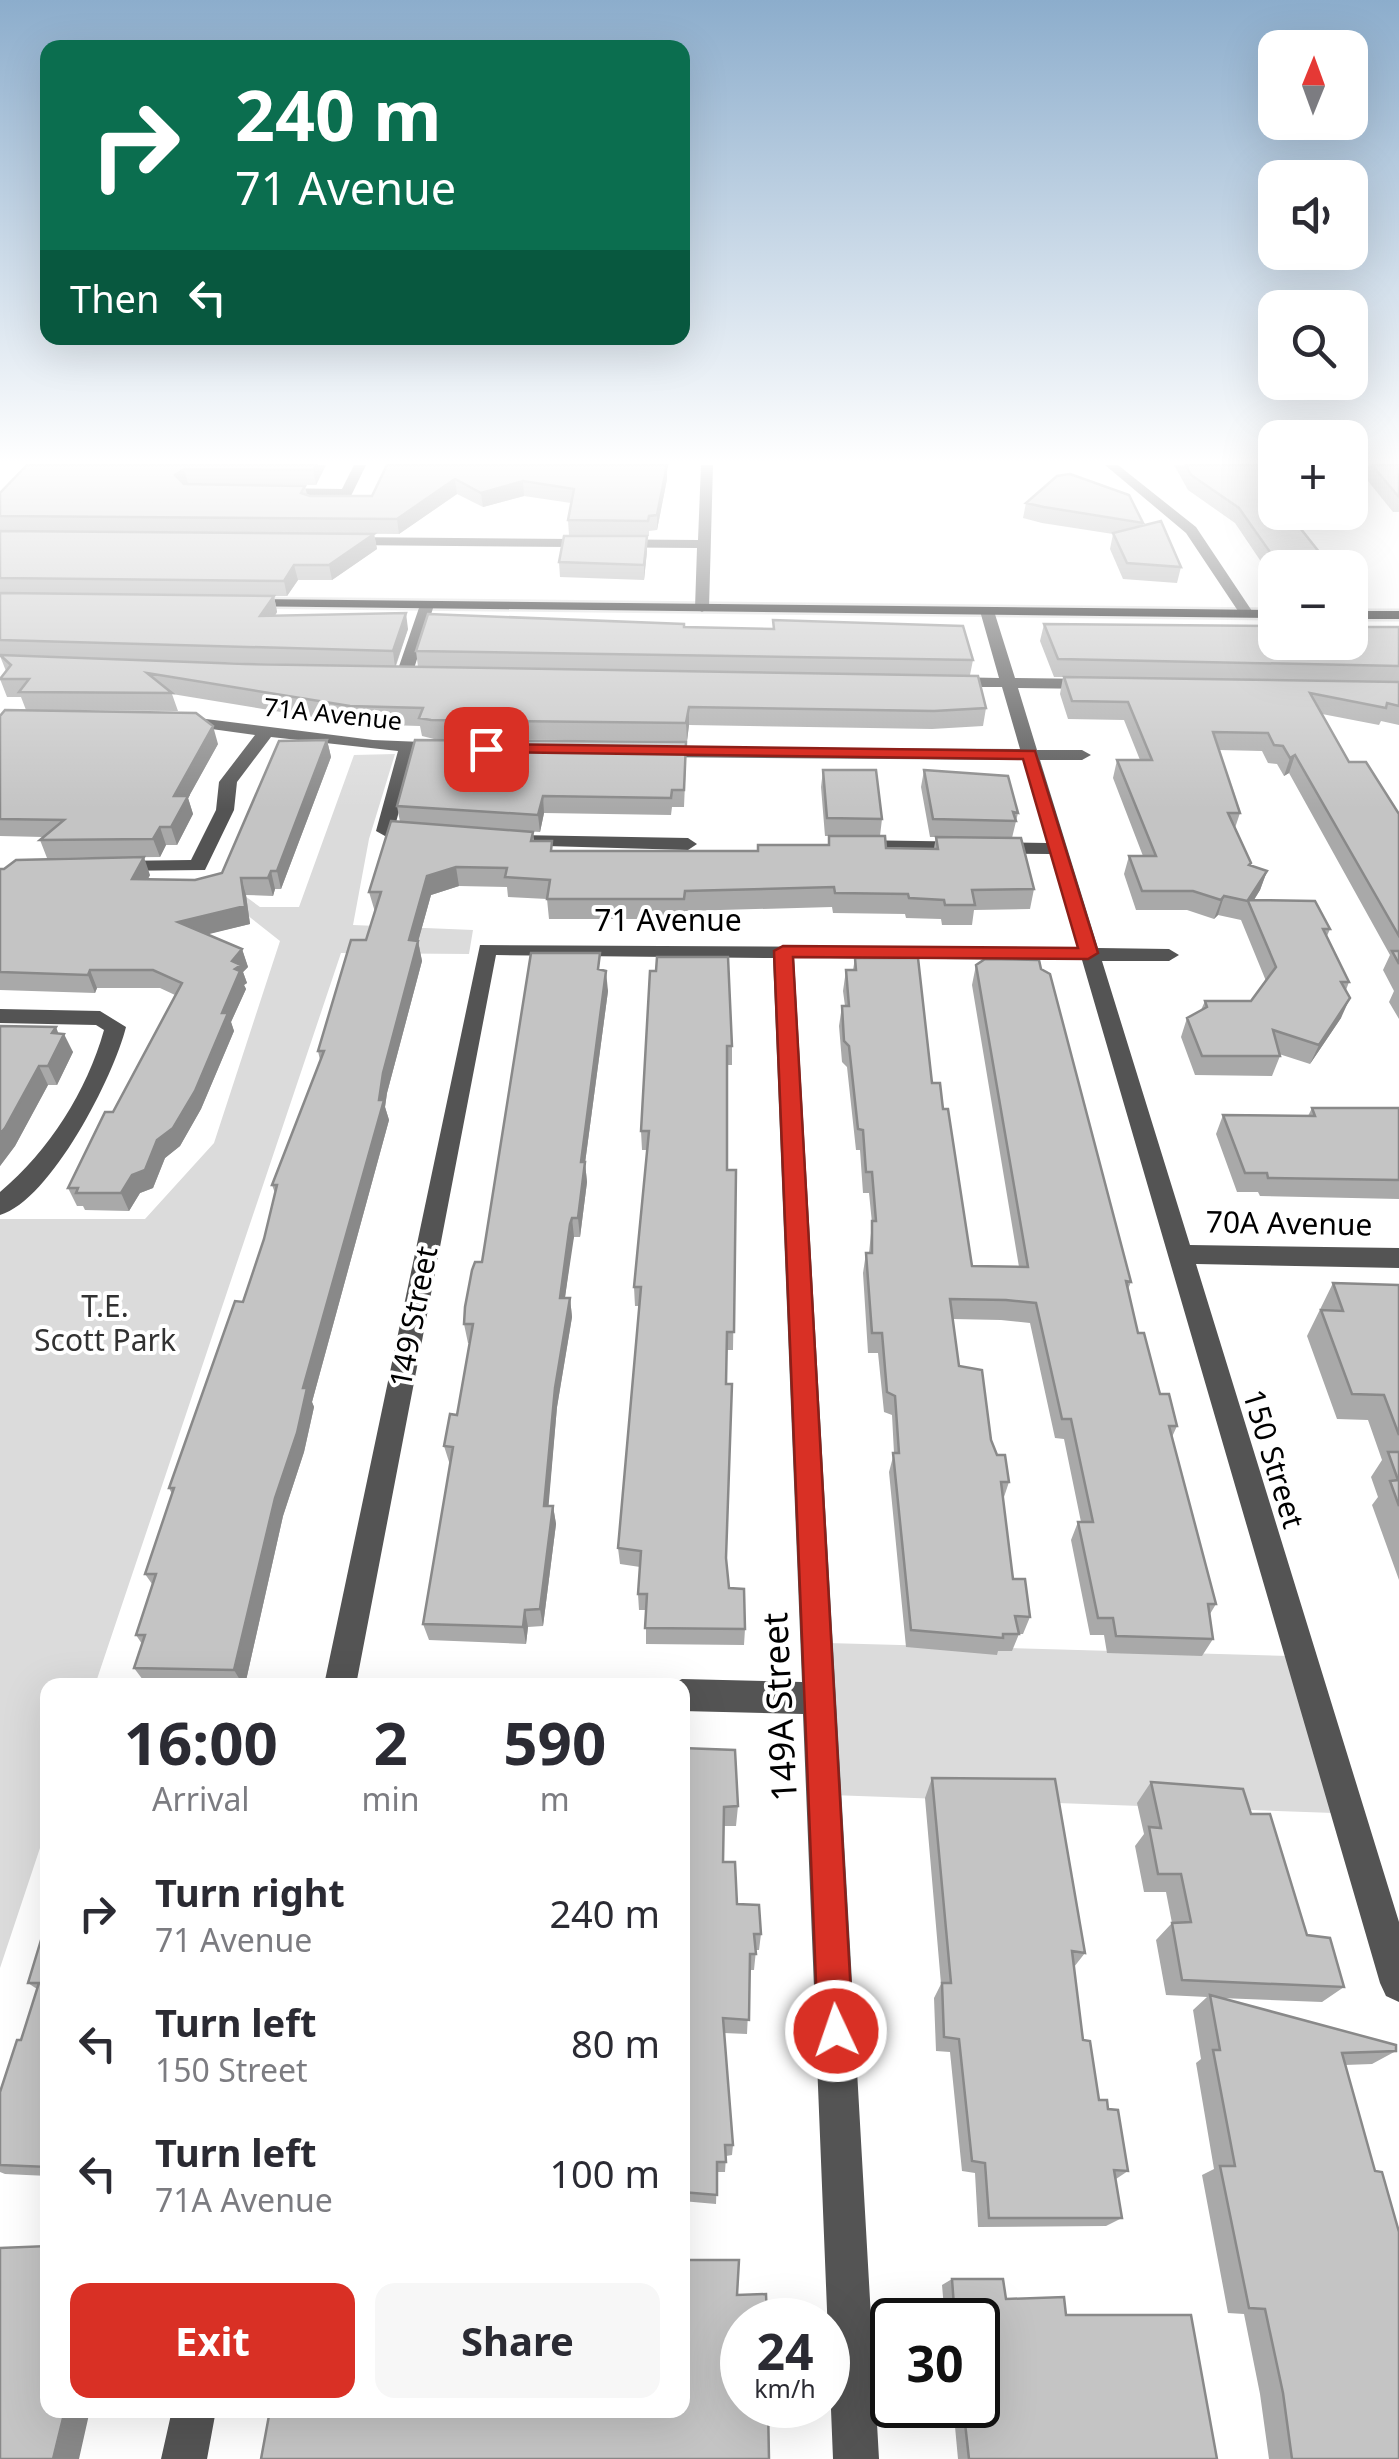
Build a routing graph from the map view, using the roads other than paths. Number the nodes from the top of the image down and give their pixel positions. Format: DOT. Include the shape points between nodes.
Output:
graph roads {
  1 [pos="703,580"];
  2 [pos="1225,580"];
  3 [pos="233,603"];
  4 [pos="427,604"];
  5 [pos="702,608"];
  6 [pos="986,611"];
  7 [pos="1247,614"];
  8 [pos="1258,614"];
  9 [pos="1368,615"];
  10 [pos="1399,615"];
  11 [pos="385,675"];
  12 [pos="404,675"];
  13 [pos="424,675"];
  14 [pos="930,682"];
  15 [pos="1008,682"];
  16 [pos="1117,684"];
  17 [pos="157,719"];
  18 [pos="265,734"];
  19 [pos="408,746"];
  20 [pos="466,748"];
  21 [pos="623,752"];
  22 [pos="1030,754"];
  23 [pos="1082,755"];
  24 [pos="437,835"];
  25 [pos="506,841"];
  26 [pos="688,844"];
  27 [pos="827,846"];
  28 [pos="1057,849"];
  29 [pos="99,867"];
  30 [pos="487,950"];
  31 [pos="783,951"];
  32 [pos="1088,953"];
  33 [pos="1169,955"];
  34 [pos="0,1016"];
  35 [pos="0,1206"];
  36 [pos="1178,1254"];
  37 [pos="1399,1258"];
  38 [pos="341,1678"];
  39 [pos="690,1694"];
  40 [pos="820,1698"];
  41 [pos="1399,1984"];
  42 [pos="192,2418"];
  43 [pos="184,2459"];
  44 [pos="856,2459"];
  1 -- 5 [label="street"];
  2 -- 7 [label="street"];
  3 -- 4 [label="main road"];
  4 -- 5 [label="main road"];
  4 -- 12 [label="street"];
  5 -- 6 [label="main road"];
  6 -- 7 [label="main road"];
  6 -- 15 [label="street, 150 Street"];
  7 -- 8 [label="main road"];
  9 -- 10 [label="main road"];
  11 -- 12 [label="street"];
  12 -- 13 [label="street"];
  14 -- 15 [label="street"];
  15 -- 16 [label="street"];
  15 -- 22 [label="street, 150 Street"];
  17 -- 18 [label="street, 71A Avenue"];
  18 -- 19 [label="street, 71A Avenue"];
  18 -- 29 [label="street" via="228,782 225,810 198,866"];
  19 -- 20 [label="street, 71A Avenue"];
  19 -- 24 [label="street" via="386,831"];
  21 -- 22 [label="street"];
  22 -- 23 [label="street"];
  22 -- 28 [label="street, 150 Street"];
  25 -- 26 [label="street"];
  27 -- 28 [label="street"];
  28 -- 32 [label="street, 150 Street"];
  30 -- 31 [label="street, 71 Avenue"];
  30 -- 38 [label="street, 149 Street"];
  31 -- 32 [label="street, 71 Avenue"];
  31 -- 40 [label="street, 149A Street"];
  32 -- 33 [label="street"];
  32 -- 36 [label="street, 150 Street"];
  34 -- 35 [label="street" via="100,1018 115,1027 77,1114 22,1190"];
  36 -- 37 [label="street, 70A Avenue"];
  36 -- 41 [label="street, 150 Street"];
  39 -- 40 [label="street"];
  40 -- 44 [label="street, 149A Street"];
  42 -- 43 [label="street"];
}
